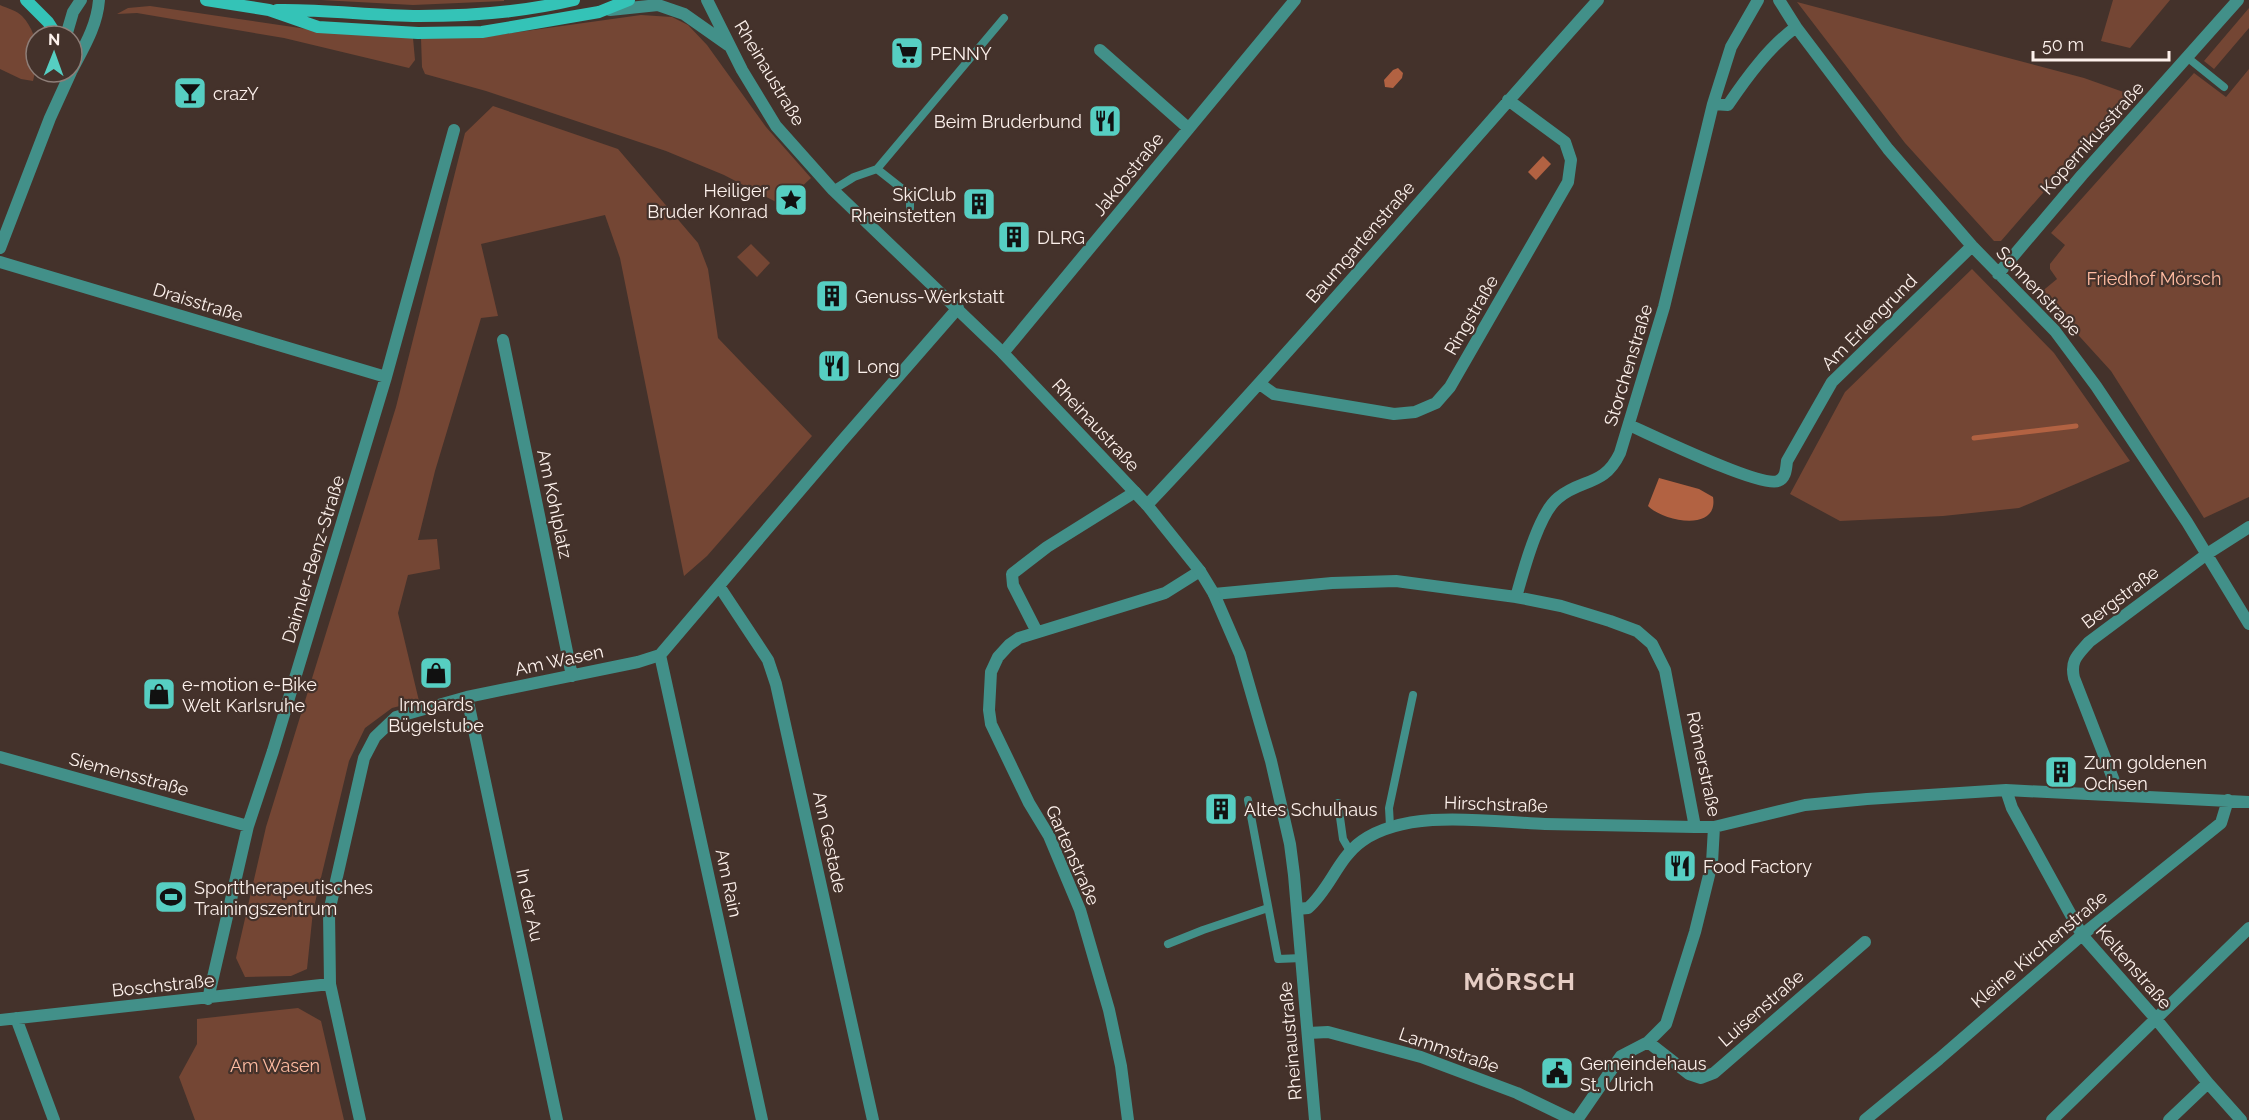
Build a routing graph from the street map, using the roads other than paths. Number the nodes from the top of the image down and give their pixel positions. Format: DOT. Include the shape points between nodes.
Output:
graph roads {
  1 [pos="26,0"];
  2 [pos="81,0"];
  3 [pos="99,0"];
  4 [pos="206,0"];
  5 [pos="574,0"];
  6 [pos="629,0"];
  7 [pos="707,0"];
  8 [pos="1295,0"];
  9 [pos="1598,0"];
  10 [pos="1758,0"];
  11 [pos="1779,0"];
  12 [pos="2238,0"];
  13 [pos="269,10"];
  14 [pos="602,10"];
  15 [pos="1004,18"];
  16 [pos="49,24"];
  17 [pos="70,24"];
  18 [pos="1797,27"];
  19 [pos="84,45"];
  20 [pos="731,48"];
  21 [pos="1100,50"];
  22 [pos="2188,58"];
  23 [pos="62,84"];
  24 [pos="65,84"];
  25 [pos="2224,87"];
  26 [pos="62,90"];
  27 [pos="1508,100"];
  28 [pos="1713,104"];
  29 [pos="1188,128"];
  30 [pos="454,130"];
  31 [pos="878,169"];
  32 [pos="833,190"];
  33 [pos="910,208"];
  34 [pos="1,246"];
  35 [pos="1972,246"];
  36 [pos="0,262"];
  37 [pos="1998,274"];
  38 [pos="958,308"];
  39 [pos="503,340"];
  40 [pos="1003,353"];
  41 [pos="386,376"];
  42 [pos="1260,384"];
  43 [pos="1629,425"];
  44 [pos="1135,492"];
  45 [pos="1147,505"];
  46 [pos="2249,527"];
  47 [pos="2206,554"];
  48 [pos="1200,571"];
  49 [pos="719,586"];
  50 [pos="1214,594"];
  51 [pos="1516,597"];
  52 [pos="2249,624"];
  53 [pos="1037,632"];
  54 [pos="660,655"];
  55 [pos="572,676"];
  56 [pos="1413,695"];
  57 [pos="467,697"];
  58 [pos="0,757"];
  59 [pos="2006,790"];
  60 [pos="2115,794"];
  61 [pos="1248,800"];
  62 [pos="2228,800"];
  63 [pos="2249,802"];
  64 [pos="1338,803"];
  65 [pos="248,826"];
  66 [pos="1390,826"];
  67 [pos="1695,827"];
  68 [pos="1714,827"];
  69 [pos="1350,851"];
  70 [pos="1268,908"];
  71 [pos="1297,909"];
  72 [pos="2249,928"];
  73 [pos="2082,935"];
  74 [pos="1865,942"];
  75 [pos="1168,944"];
  76 [pos="1302,958"];
  77 [pos="330,984"];
  78 [pos="208,999"];
  79 [pos="16,1018"];
  80 [pos="2156,1019"];
  81 [pos="0,1020"];
  82 [pos="1308,1033"];
  83 [pos="1648,1042"];
  84 [pos="2208,1083"];
  85 [pos="1571,1119"];
  86 [pos="54,1120"];
  87 [pos="360,1120"];
  88 [pos="557,1120"];
  89 [pos="762,1120"];
  90 [pos="873,1120"];
  91 [pos="1128,1120"];
  92 [pos="1315,1120"];
  93 [pos="1865,1120"];
  94 [pos="2052,1120"];
  95 [pos="2169,1120"];
  96 [pos="2241,1120"];
  1 -- 16 [label="main road"];
  2 -- 17 [label="street"];
  3 -- 19 [label="street" via="98,17"];
  4 -- 13 [label="main road"];
  5 -- 13 [label="main road" via="543,8 483,14 418,16"];
  6 -- 14 [label="main road"];
  7 -- 20 [label="street, Rheinaustraße"];
  8 -- 29 [label="street, Jakobstraße"];
  9 -- 27 [label="street, Baumgartenstraße"];
  10 -- 28 [label="street, Storchenstraße" via="1731,47"];
  11 -- 18 [label="street, Sonnenstraße"];
  12 -- 22 [label="street, Kopernikusstraße"];
  13 -- 14 [label="main road" via="318,27 418,33 482,32"];
  14 -- 20 [label="street" via="658,5 684,14"];
  15 -- 31 [label="lane"];
  18 -- 28 [label="street" via="1781,38 1728,105"];
  18 -- 35 [label="street, Sonnenstraße" via="1888,149"];
  20 -- 32 [label="street, Rheinaustraße" via="776,126"];
  21 -- 29 [label="street, Jakobstraße"];
  22 -- 25 [label="lane"];
  22 -- 37 [label="street, Kopernikusstraße"];
  23 -- 26 [label="street"];
  24 -- 26 [label="street"];
  26 -- 34 [label="street"];
  27 -- 42 [label="street, Baumgartenstraße"];
  27 -- 42 [label="street, Ringstraße" via="1565,142 1571,160 1568,182 1450,387 1436,403 1415,412 1394,414 1274,394"];
  28 -- 43 [label="street, Storchenstraße" via="1664,307"];
  29 -- 40 [label="street, Jakobstraße"];
  30 -- 41 [label="street, Daimler-Benz-Straße"];
  31 -- 32 [label="lane"];
  31 -- 33 [label="lane" via="910,195"];
  32 -- 38 [label="street, Rheinaustraße"];
  35 -- 37 [label="street, Sonnenstraße"];
  35 -- 43 [label="street, Am Erlengrund" via="1832,382 1779,481 1770,482 1721,466"];
  36 -- 41 [label="street, Draisstraße"];
  37 -- 47 [label="street, Sonnenstraße" via="2055,331"];
  38 -- 40 [label="street, Rheinaustraße"];
  38 -- 49 [label="street"];
  39 -- 55 [label="street, Am Kohlplatz"];
  40 -- 44 [label="street, Rheinaustraße"];
  41 -- 65 [label="street, Daimler-Benz-Straße"];
  42 -- 45 [label="street, Baumgartenstraße"];
  43 -- 51 [label="street, Storchenstraße" via="1620,453 1608,472 1557,498 1550,507 1525,564"];
  44 -- 45 [label="street, Rheinaustraße"];
  44 -- 53 [label="street" via="1047,547 1012,574 1013,585"];
  45 -- 48 [label="street, Rheinaustraße"];
  46 -- 47 [label="street, Bergstraße"];
  47 -- 52 [label="street, Sonnenstraße"];
  47 -- 60 [label="street, Bergstraße" via="2089,642 2075,658 2073,678 2114,782"];
  48 -- 50 [label="street, Rheinaustraße"];
  48 -- 53 [label="street, Gartenstraße" via="1165,592"];
  49 -- 54 [label="street"];
  49 -- 90 [label="street, Am Gestade" via="768,660 776,684"];
  50 -- 51 [label="street, Römerstraße" via="1396,581"];
  50 -- 71 [label="street, Rheinaustraße" via="1240,654 1271,761 1290,844"];
  51 -- 67 [label="street, Römerstraße" via="1610,621 1637,631 1652,644 1665,670"];
  53 -- 91 [label="street, Gartenstraße" via="1014,642 998,657 989,690 991,724 1048,836 1080,910 1121,1066"];
  54 -- 55 [label="street, Am Wasen"];
  54 -- 89 [label="street, Am Rain"];
  55 -- 57 [label="street, Am Wasen"];
  56 -- 66 [label="lane" via="1389,808"];
  57 -- 77 [label="street, Am Wasen" via="396,717 375,736 364,758 329,912"];
  57 -- 88 [label="street, In der Au"];
  58 -- 65 [label="street, Siemensstraße"];
  59 -- 60 [label="street, Römerstraße"];
  59 -- 68 [label="street, Römerstraße" via="1805,805"];
  59 -- 73 [label="street, Keltenstraße" via="2012,808"];
  60 -- 62 [label="street, Römerstraße"];
  61 -- 70 [label="lane, Rheinaustraße"];
  62 -- 63 [label="street, Römerstraße"];
  62 -- 73 [label="street, Kleine Kirchenstraße" via="2221,824"];
  64 -- 69 [label="lane" via="1343,839"];
  65 -- 78 [label="street, Daimler-Benz-Straße"];
  66 -- 67 [label="street, Hirschstraße" via="1448,819"];
  66 -- 69 [label="street, Hirschstraße"];
  67 -- 68 [label="street, Römerstraße"];
  68 -- 83 [label="street" via="1712,863 1695,933 1666,1024"];
  69 -- 71 [label="street, Hirschstraße" via="1318,900 1308,908"];
  70 -- 75 [label="lane"];
  70 -- 76 [label="lane, Rheinaustraße" via="1278,959"];
  71 -- 76 [label="street, Rheinaustraße"];
  72 -- 80 [label="street"];
  73 -- 80 [label="street, Keltenstraße"];
  73 -- 93 [label="street, Kleine Kirchenstraße"];
  74 -- 83 [label="street, Luisenstraße" via="1714,1073 1701,1078 1689,1074"];
  76 -- 82 [label="street, Rheinaustraße"];
  77 -- 78 [label="street, Boschstraße"];
  77 -- 87 [label="street, Am Wasen"];
  78 -- 79 [label="street, Boschstraße"];
  79 -- 81 [label="street, Boschstraße"];
  79 -- 86 [label="street"];
  80 -- 84 [label="street, Keltenstraße"];
  80 -- 94 [label="street"];
  82 -- 85 [label="street, Lammstraße" via="1328,1032 1421,1057 1517,1093"];
  82 -- 92 [label="street, Rheinaustraße"];
  83 -- 85 [label="street" via="1621,1056"];
  84 -- 95 [label="street"];
  84 -- 96 [label="street, Keltenstraße"];
}
